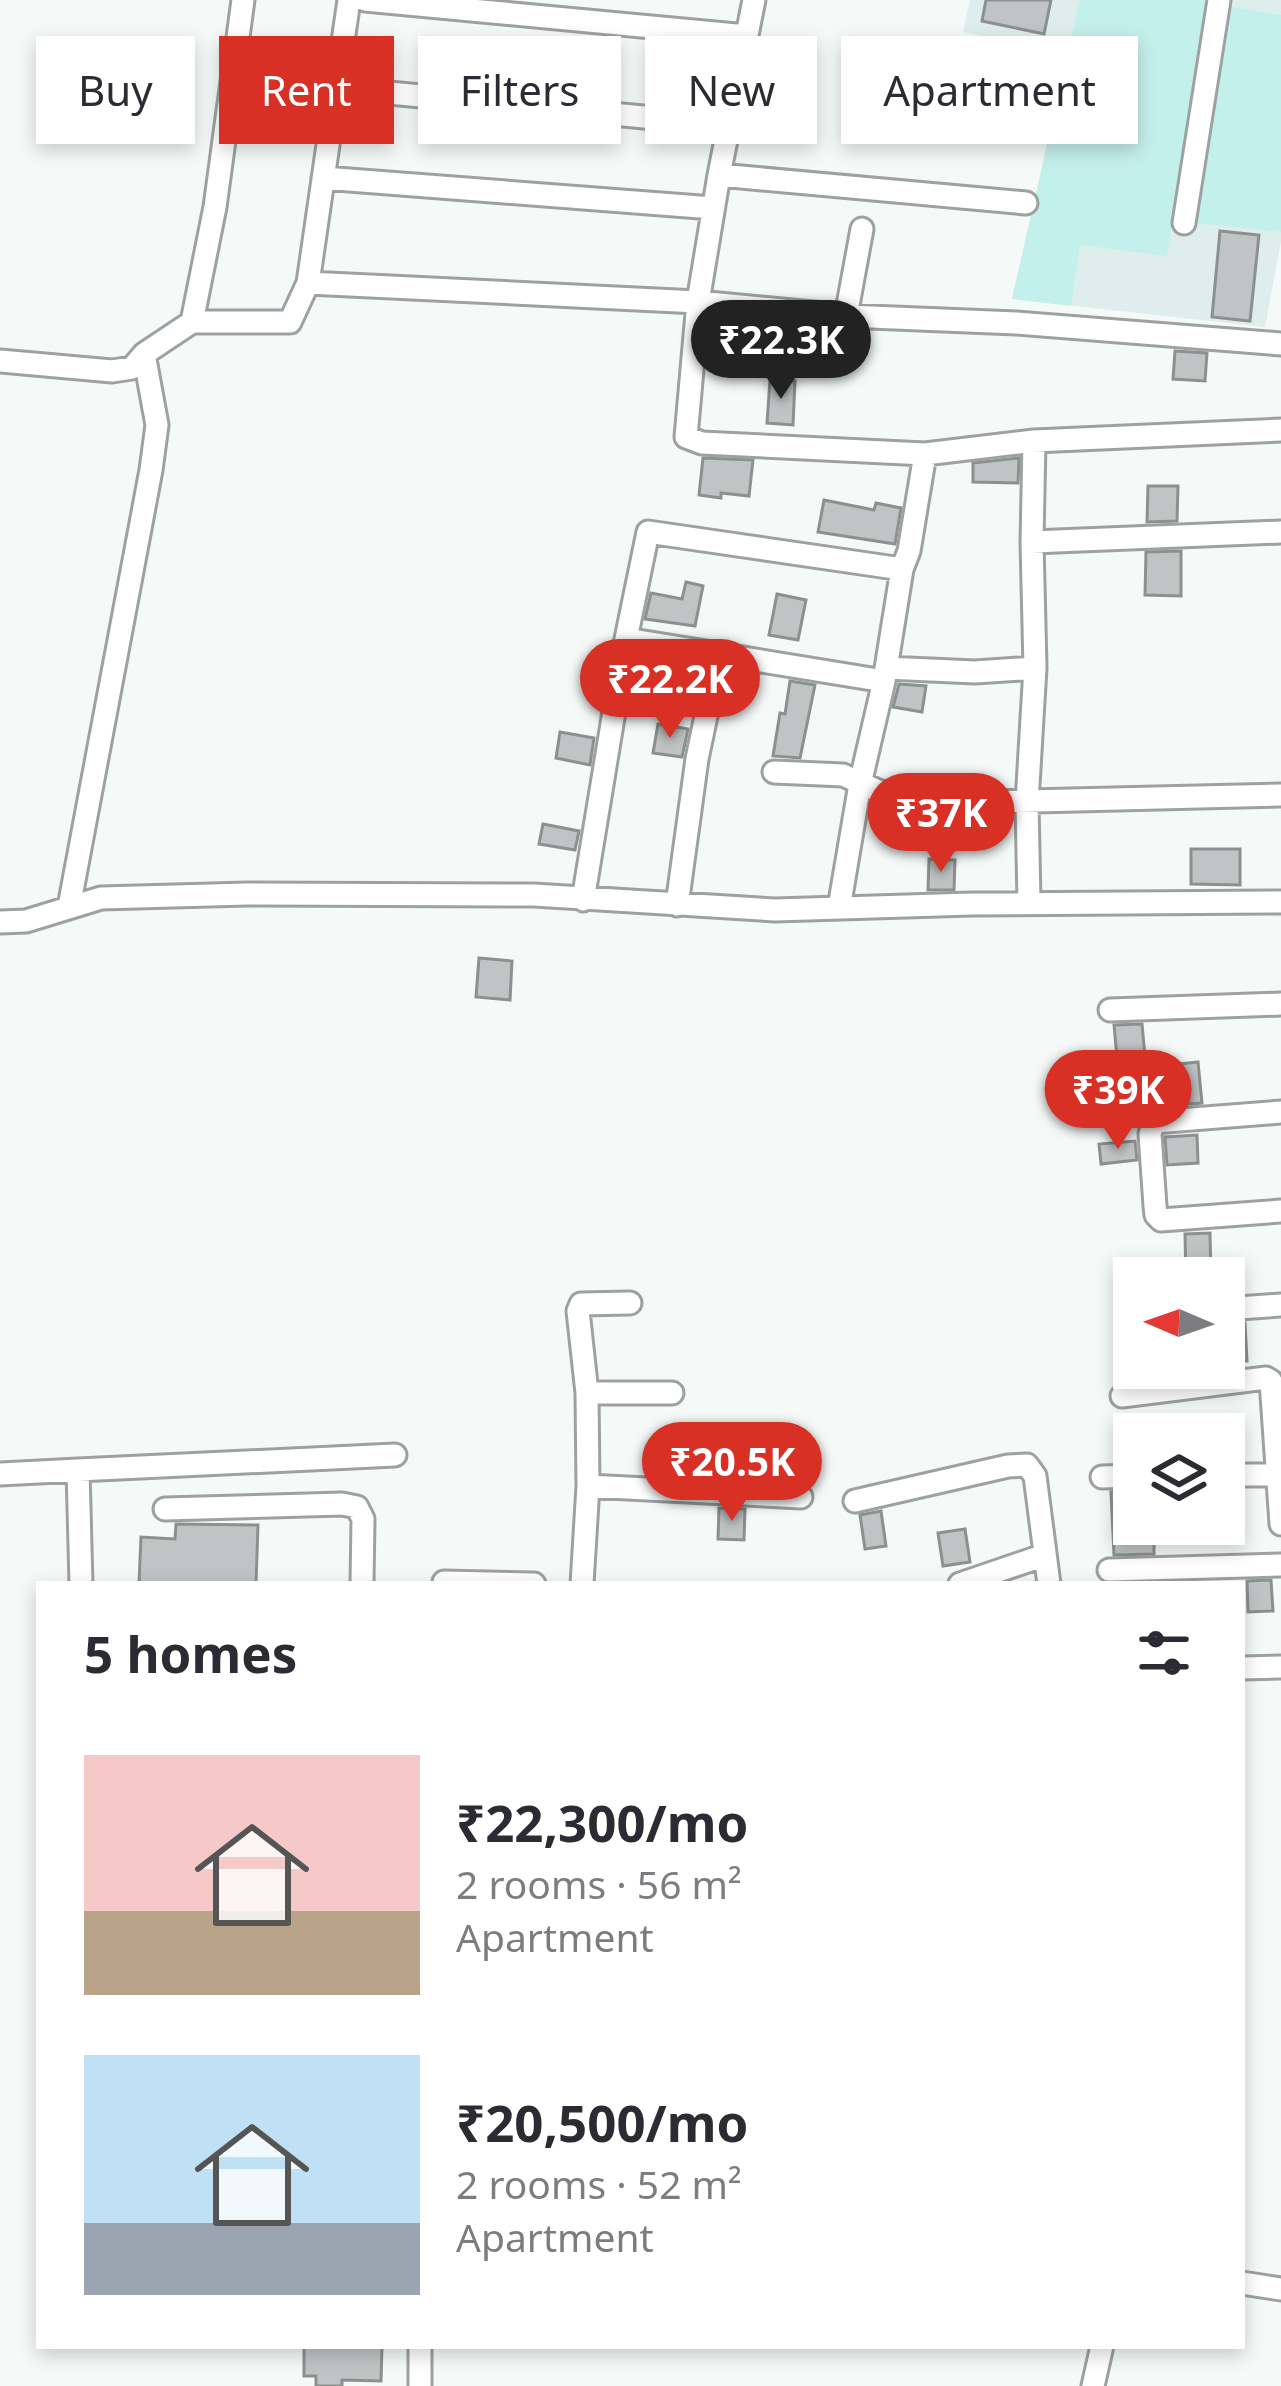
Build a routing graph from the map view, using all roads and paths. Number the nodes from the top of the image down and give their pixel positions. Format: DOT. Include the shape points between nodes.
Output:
graph roads {
  1 [pos="244,0"];
  2 [pos="349,0"];
  3 [pos="365,0"];
  4 [pos="754,0"];
  5 [pos="1219,0"];
  6 [pos="344,36"];
  7 [pos="747,36"];
  8 [pos="394,93"];
  9 [pos="645,117"];
  10 [pos="328,144"];
  11 [pos="725,144"];
  12 [pos="719,175"];
  13 [pos="323,178"];
  14 [pos="1027,203"];
  15 [pos="713,208"];
  16 [pos="1184,223"];
  17 [pos="862,229"];
  18 [pos="308,283"];
  19 [pos="698,302"];
  20 [pos="846,316"];
  21 [pos="193,322"];
  22 [pos="1281,344"];
  23 [pos="144,354"];
  24 [pos="0,361"];
  25 [pos="1281,430"];
  26 [pos="1034,441"];
  27 [pos="926,454"];
  28 [pos="1281,532"];
  29 [pos="1032,542"];
  30 [pos="902,569"];
  31 [pos="626,639"];
  32 [pos="719,654"];
  33 [pos="1035,668"];
  34 [pos="885,675"];
  35 [pos="774,772"];
  36 [pos="860,784"];
  37 [pos="1281,795"];
  38 [pos="1027,802"];
  39 [pos="583,899"];
  40 [pos="1281,902"];
  41 [pos="1028,903"];
  42 [pos="677,905"];
  43 [pos="69,907"];
  44 [pos="839,908"];
  45 [pos="1281,916"];
  46 [pos="0,922"];
  47 [pos="1281,1004"];
  48 [pos="1109,1010"];
  49 [pos="1281,1112"];
  50 [pos="1281,1211"];
  51 [pos="630,1303"];
  52 [pos="1281,1306"];
  53 [pos="1245,1309"];
  54 [pos="587,1393"];
  55 [pos="672,1393"];
  56 [pos="1122,1396"];
  57 [pos="394,1456"];
  58 [pos="78,1470"];
  59 [pos="0,1474"];
  60 [pos="1276,1474"];
  61 [pos="1245,1475"];
  62 [pos="1102,1477"];
  63 [pos="1113,1477"];
  64 [pos="588,1486"];
  65 [pos="801,1498"];
  66 [pos="854,1501"];
  67 [pos="165,1509"];
  68 [pos="1281,1524"];
  69 [pos="1045,1555"];
  70 [pos="1281,1564"];
  71 [pos="1109,1570"];
  72 [pos="81,1581"];
  73 [pos="362,1581"];
  74 [pos="582,1581"];
  75 [pos="969,1581"];
  76 [pos="1049,1581"];
  77 [pos="1245,1667"];
  78 [pos="1281,1667"];
  79 [pos="1245,2284"];
  80 [pos="1281,2290"];
  81 [pos="420,2349"];
  82 [pos="1101,2349"];
  83 [pos="420,2386"];
  84 [pos="1093,2386"];
  1 -- 21 [label="street"];
  2 -- 6 [label="street"];
  3 -- 7 [label="street"];
  4 -- 7 [label="street"];
  5 -- 16 [label="street"];
  8 -- 9 [label="street"];
  10 -- 13 [label="street"];
  11 -- 12 [label="street"];
  12 -- 14 [label="street"];
  12 -- 15 [label="street"];
  13 -- 15 [label="street"];
  13 -- 18 [label="street"];
  15 -- 19 [label="street"];
  17 -- 20 [label="street"];
  18 -- 19 [label="street"];
  18 -- 21 [label="street" via="290,322"];
  19 -- 20 [label="street"];
  19 -- 27 [label="street" via="686,437"];
  20 -- 22 [label="street"];
  21 -- 23 [label="street"];
  23 -- 24 [label="street" via="132,368 112,371"];
  23 -- 43 [label="street" via="157,425 151,470"];
  25 -- 26 [label="street"];
  26 -- 27 [label="street"];
  26 -- 29 [label="street"];
  27 -- 30 [label="street"];
  28 -- 29 [label="street"];
  29 -- 33 [label="street"];
  30 -- 31 [label="street" via="648,532"];
  30 -- 34 [label="street"];
  31 -- 32 [label="street"];
  31 -- 39 [label="street"];
  32 -- 34 [label="street"];
  32 -- 42 [label="street"];
  33 -- 34 [label="street"];
  33 -- 38 [label="street"];
  34 -- 36 [label="street"];
  35 -- 36 [label="street" via="843,775"];
  36 -- 38 [label="street" via="907,804"];
  36 -- 44 [label="street"];
  37 -- 38 [label="street"];
  38 -- 41 [label="street"];
  39 -- 42 [label="street"];
  39 -- 43 [label="street" via="248,894 101,898"];
  40 -- 41 [label="street"];
  40 -- 45 [label="street"];
  41 -- 44 [label="street"];
  42 -- 44 [label="street"];
  43 -- 46 [label="street"];
  47 -- 48 [label="street"];
  49 -- 50 [label="street" via="1154,1122 1150,1134 1161,1220"];
  51 -- 54 [label="street" via="581,1304"];
  52 -- 53 [label="street"];
  54 -- 55 [label="street"];
  54 -- 64 [label="street"];
  56 -- 60 [label="street" via="1266,1378"];
  57 -- 58 [label="street"];
  58 -- 59 [label="street"];
  58 -- 72 [label="street"];
  60 -- 61 [label="street"];
  60 -- 68 [label="street"];
  62 -- 63 [label="street"];
  64 -- 65 [label="street"];
  64 -- 74 [label="street"];
  66 -- 69 [label="street" via="1027,1465"];
  67 -- 73 [label="street" via="357,1507"];
  69 -- 75 [label="street"];
  69 -- 76 [label="street"];
  70 -- 71 [label="street"];
  77 -- 78 [label="street"];
  79 -- 80 [label="street"];
  81 -- 83 [label="street"];
  82 -- 84 [label="street"];
}
